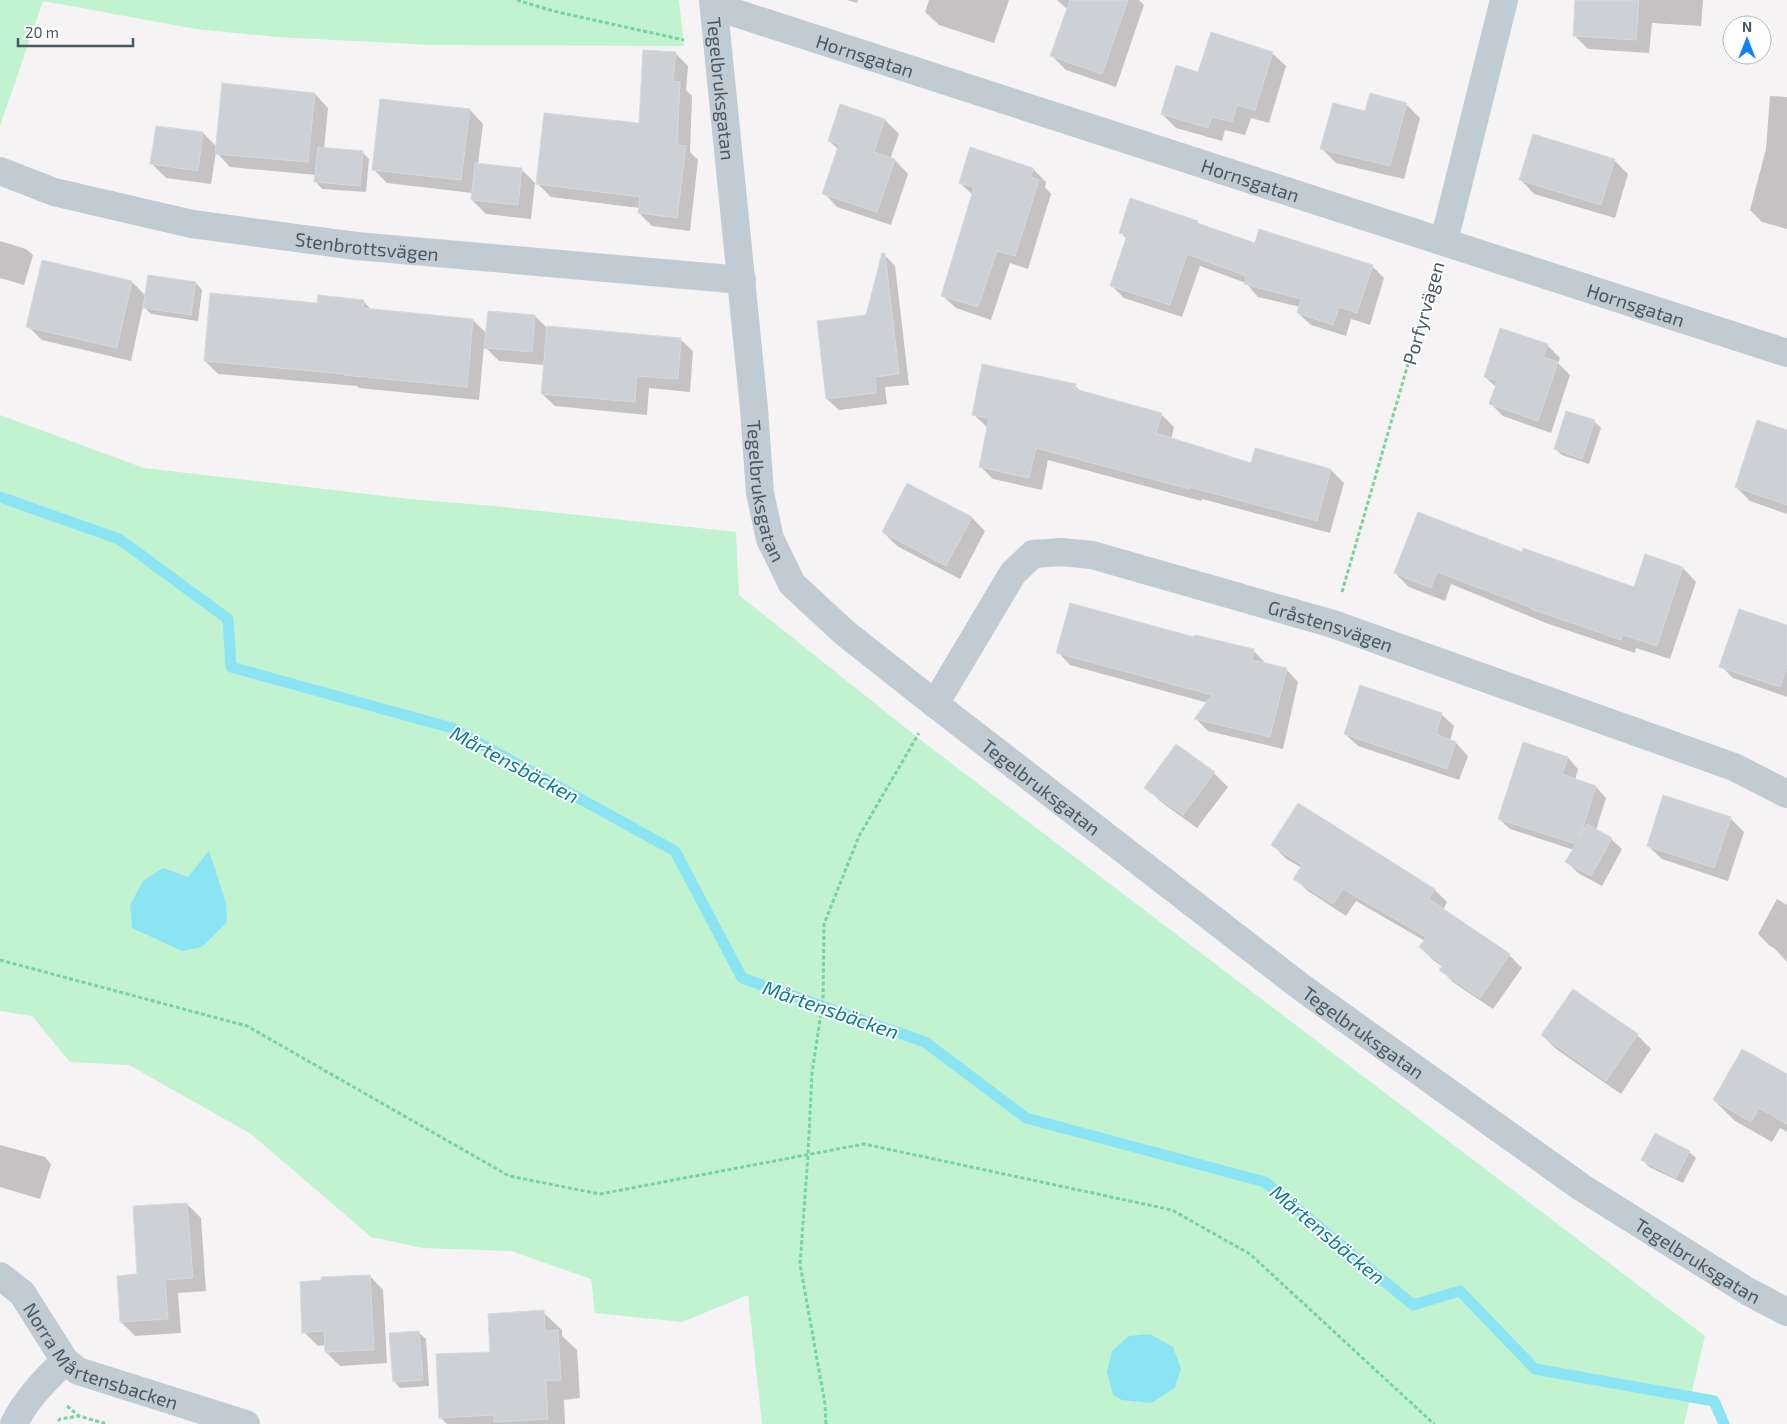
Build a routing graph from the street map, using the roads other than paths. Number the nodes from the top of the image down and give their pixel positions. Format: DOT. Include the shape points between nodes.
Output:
graph roads {
  1 [pos="1504,0"];
  2 [pos="713,3"];
  3 [pos="0,171"];
  4 [pos="1444,241"];
  5 [pos="742,280"];
  6 [pos="1787,353"];
  7 [pos="935,704"];
  8 [pos="1787,794"];
  9 [pos="0,1276"];
  10 [pos="1787,1312"];
  11 [pos="65,1361"];
  12 [pos="14,1424"];
  13 [pos="246,1424"];
  1 -- 4 [label="street, Porfyrvägen"];
  2 -- 4 [label="street, Hornsgatan"];
  2 -- 5 [label="street, Tegelbruksgatan"];
  3 -- 5 [label="street, Stenbrottsvägen" via="54,192 192,224 356,246"];
  4 -- 6 [label="street, Hornsgatan"];
  5 -- 7 [label="street, Tegelbruksgatan" via="760,493 770,539 792,584 845,633"];
  7 -- 8 [label="street, Gråstensvägen" via="1014,573 1033,554 1092,555 1332,624 1734,767"];
  7 -- 10 [label="street, Tegelbruksgatan" via="1301,987 1510,1137 1581,1187 1747,1291"];
  9 -- 11 [label="street, Norra Mårtensbacken" via="22,1293"];
  11 -- 12 [label="street" via="41,1385"];
  11 -- 13 [label="street, Norra Mårtensbacken" via="78,1371 102,1380"];
}
